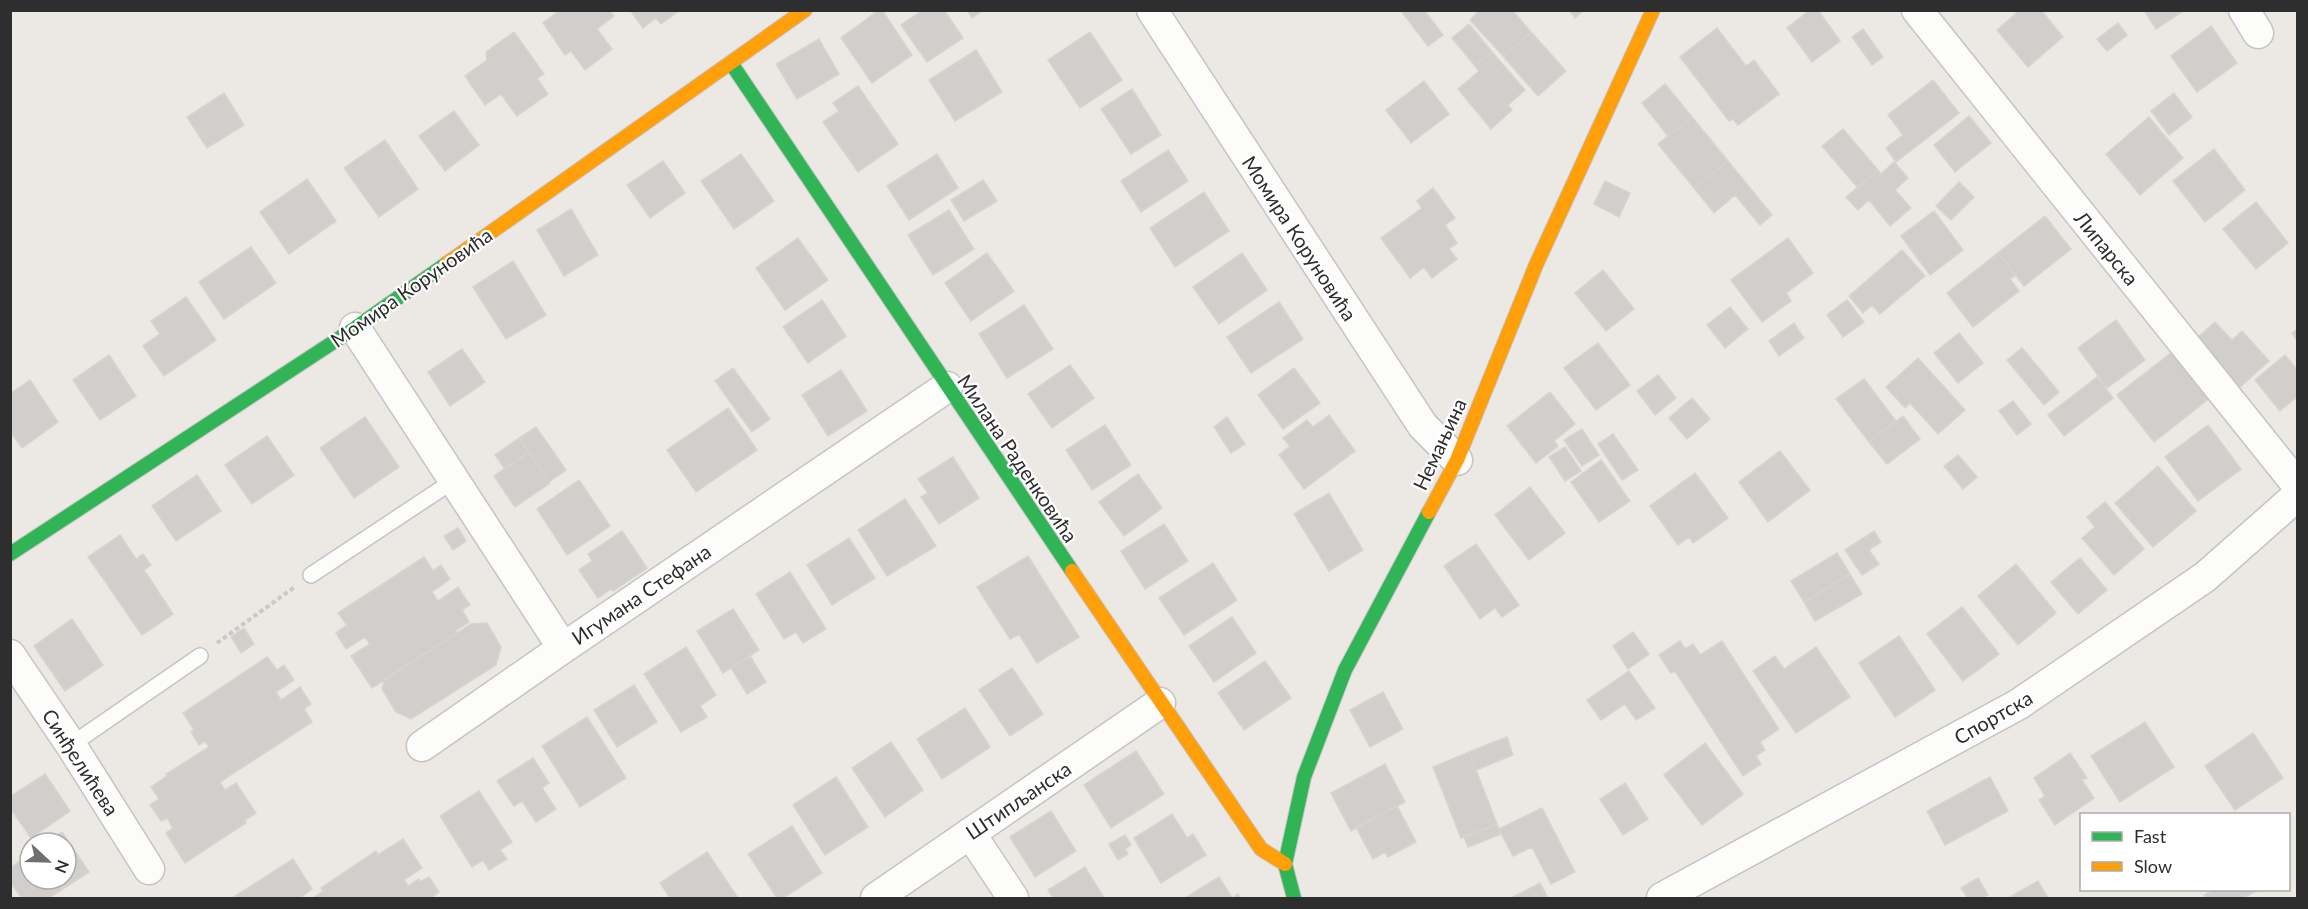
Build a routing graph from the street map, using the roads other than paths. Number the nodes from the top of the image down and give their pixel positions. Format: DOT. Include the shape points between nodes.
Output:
graph roads {
  1 [pos="805,10"];
  2 [pos="1152,10"];
  3 [pos="1653,10"];
  4 [pos="1917,10"];
  5 [pos="731,63"];
  6 [pos="355,328"];
  7 [pos="946,387"];
  8 [pos="1457,460"];
  9 [pos="453,481"];
  10 [pos="2298,486"];
  11 [pos="2298,495"];
  12 [pos="10,554"];
  13 [pos="311,575"];
  14 [pos="563,648"];
  15 [pos="10,656"];
  16 [pos="200,656"];
  17 [pos="1160,703"];
  18 [pos="70,745"];
  19 [pos="422,746"];
  20 [pos="970,833"];
  21 [pos="1285,864"];
  22 [pos="149,869"];
  23 [pos="876,898"];
  24 [pos="1013,898"];
  25 [pos="1294,898"];
  26 [pos="1662,898"];
  1 -- 5 [label="street, Момира Коруновића"];
  2 -- 8 [label="street, Момира Коруновића" via="1423,426"];
  3 -- 8 [label="street, Немањина" via="1536,265"];
  4 -- 10 [label="street, Липарска"];
  5 -- 6 [label="street, Момира Коруновића"];
  5 -- 7 [label="street, Милана Раденковића"];
  6 -- 9 [label="street, Игумана Стефана"];
  6 -- 12 [label="street, Момира Коруновића"];
  7 -- 14 [label="street, Игумана Стефана"];
  7 -- 17 [label="street, Милана Раденковића"];
  8 -- 21 [label="street, Немањина" via="1345,670 1304,777"];
  9 -- 13 [label="lane"];
  9 -- 14 [label="street, Игумана Стефана"];
  11 -- 26 [label="street, Спортска" via="2205,577 2019,704"];
  14 -- 19 [label="street"];
  15 -- 18 [label="street, Синђелићева"];
  16 -- 18 [label="lane"];
  17 -- 20 [label="street, Штипљанска"];
  17 -- 21 [label="street, Милана Раденковића" via="1260,849"];
  18 -- 22 [label="street, Синђелићева"];
  20 -- 23 [label="street, Штипљанска"];
  20 -- 24 [label="street"];
  21 -- 25 [label="street, Немањина"];
}
